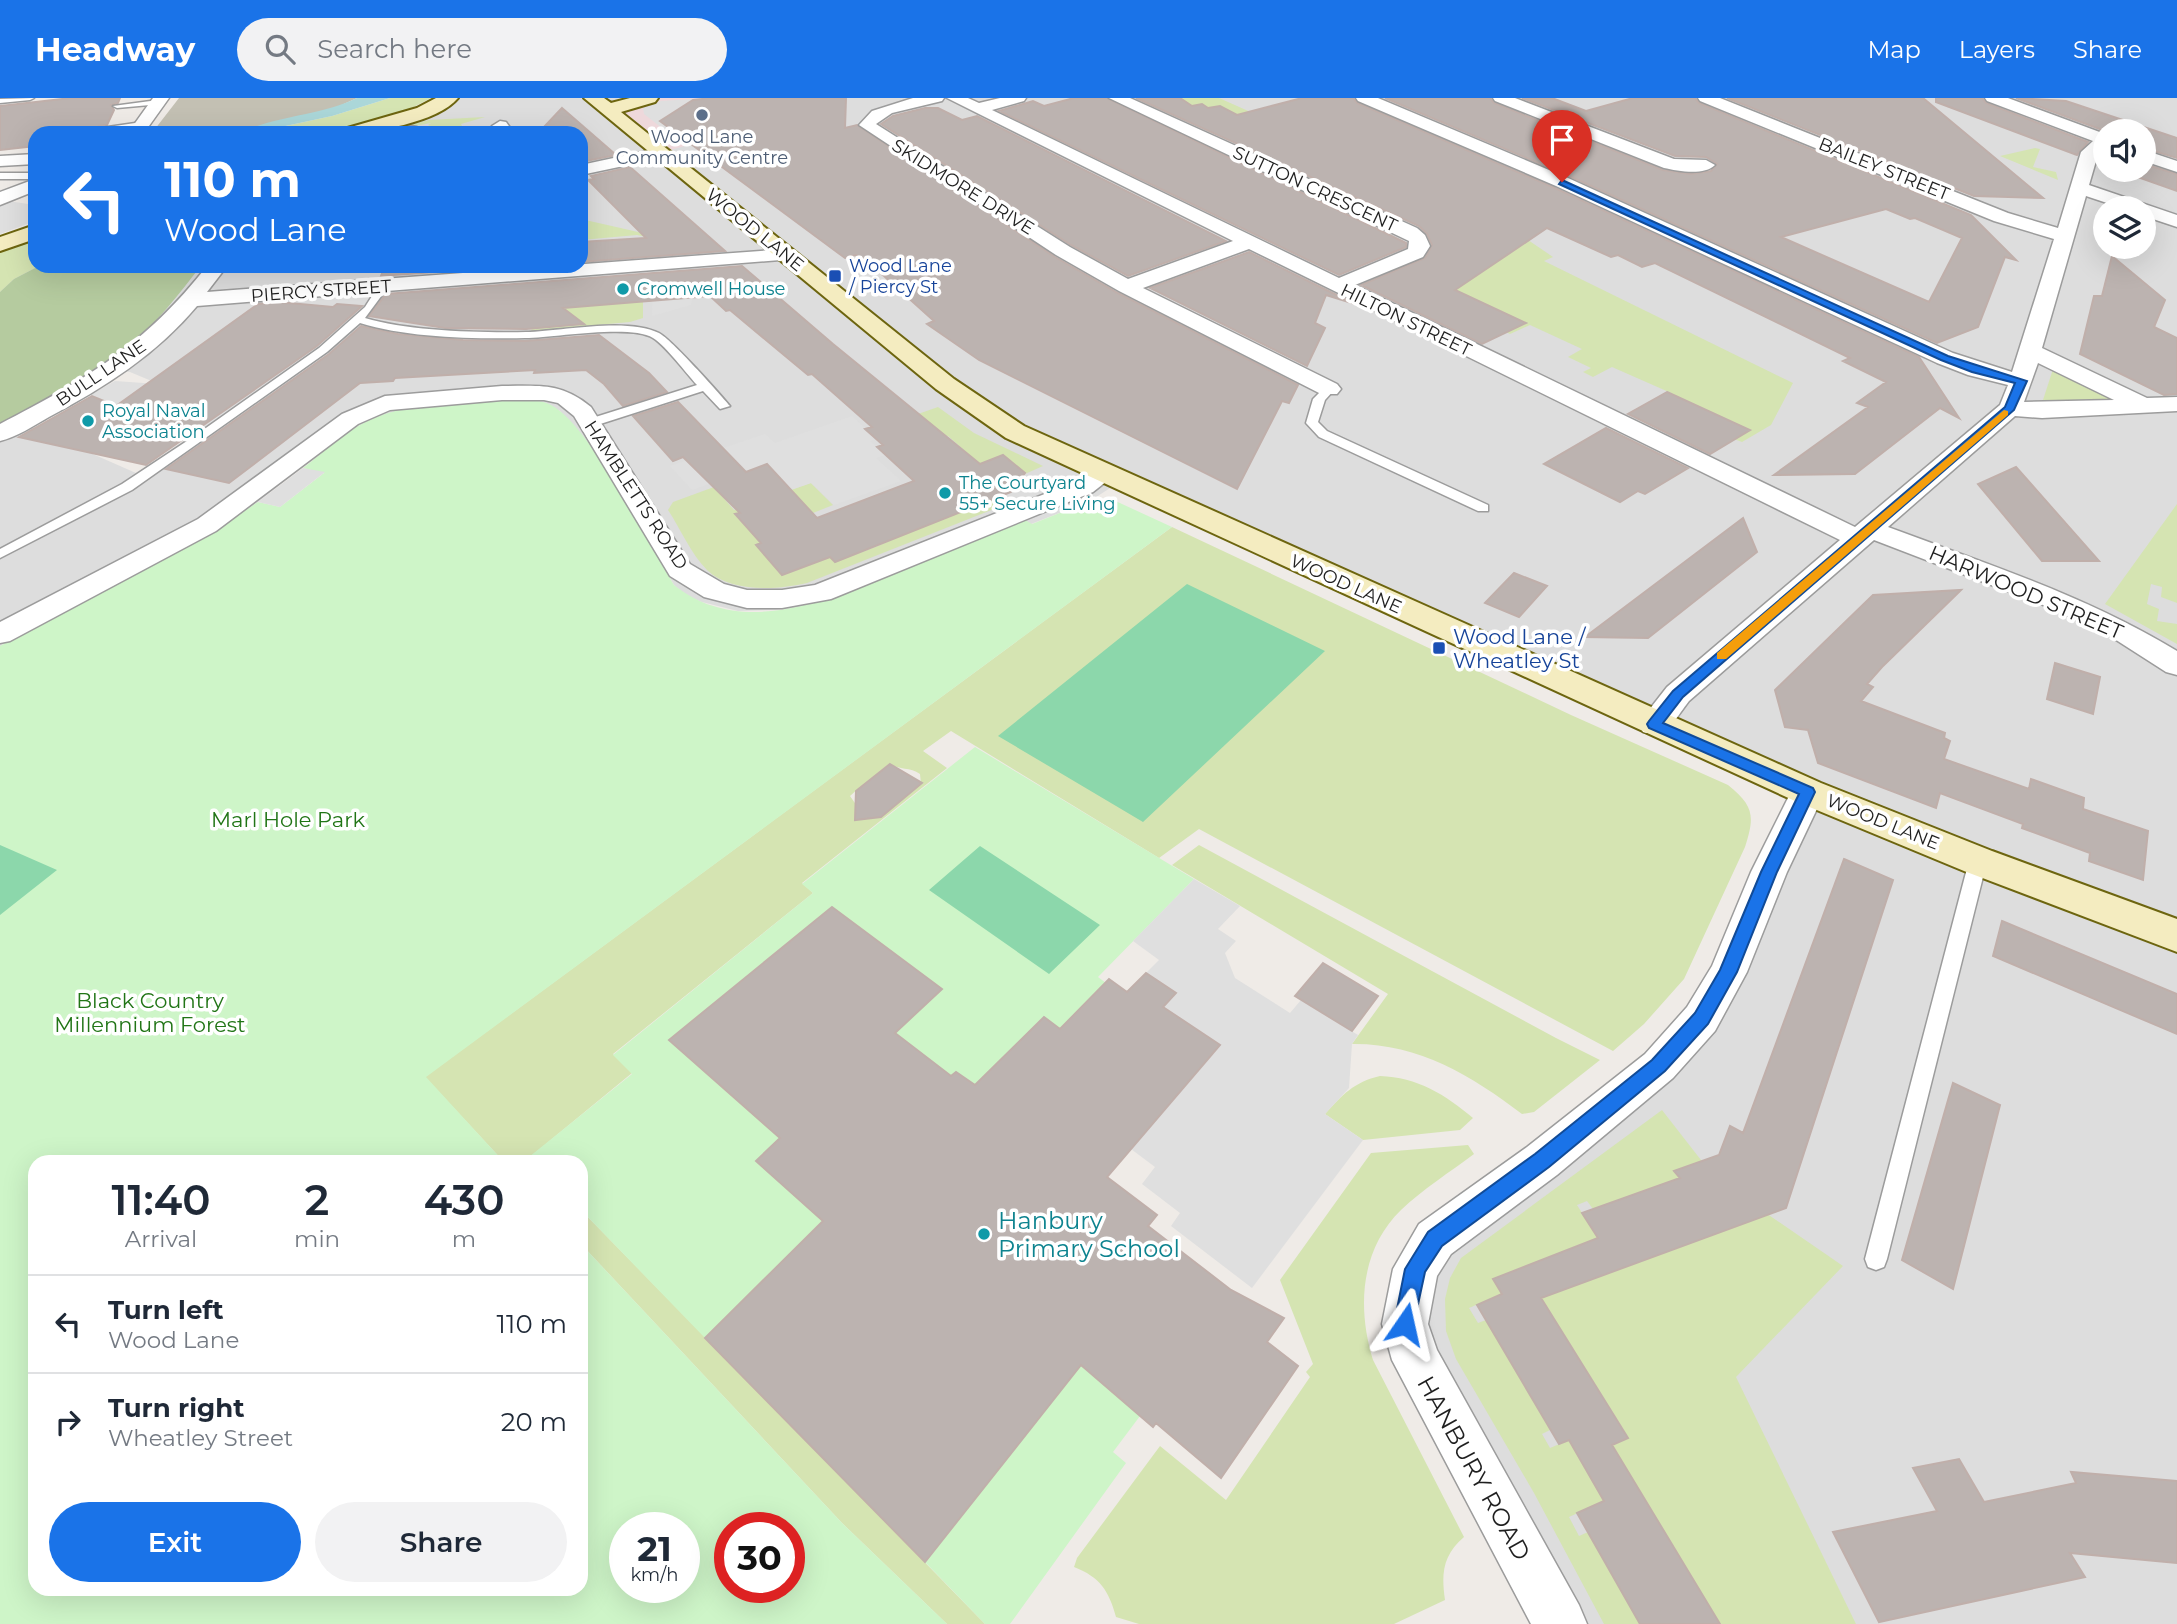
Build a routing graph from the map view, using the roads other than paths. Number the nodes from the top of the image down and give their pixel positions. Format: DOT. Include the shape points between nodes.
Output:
graph roads {
  1 [pos="30,98"];
  2 [pos="449,98"];
  3 [pos="649,98"];
  4 [pos="936,98"];
  5 [pos="955,98"];
  6 [pos="1018,98"];
  7 [pos="1117,98"];
  8 [pos="1364,98"];
  9 [pos="1501,98"];
  10 [pos="1706,98"];
  11 [pos="1993,98"];
  12 [pos="0,101"];
  13 [pos="600,101"];
  14 [pos="117,106"];
  15 [pos="977,109"];
  16 [pos="150,114"];
  17 [pos="112,115"];
  18 [pos="111,126"];
  19 [pos="376,126"];
  20 [pos="2093,136"];
  21 [pos="2093,150"];
  22 [pos="660,153"];
  23 [pos="28,159"];
  24 [pos="2156,159"];
  25 [pos="0,161"];
  26 [pos="1706,165"];
  27 [pos="2177,167"];
  28 [pos="588,168"];
  29 [pos="0,176"];
  30 [pos="28,176"];
  31 [pos="28,187"];
  32 [pos="2079,188"];
  33 [pos="2103,196"];
  34 [pos="0,199"];
  35 [pos="2156,214"];
  36 [pos="2177,221"];
  37 [pos="28,234"];
  38 [pos="2064,236"];
  39 [pos="1247,243"];
  40 [pos="0,245"];
  41 [pos="786,255"];
  42 [pos="588,271"];
  43 [pos="212,273"];
  44 [pos="559,273"];
  45 [pos="1336,286"];
  46 [pos="383,287"];
  47 [pos="1126,287"];
  48 [pos="191,300"];
  49 [pos="358,319"];
  50 [pos="2030,351"];
  51 [pos="2021,381"];
  52 [pos="705,386"];
  53 [pos="1329,390"];
  54 [pos="2177,404"];
  55 [pos="2143,406"];
  56 [pos="724,407"];
  57 [pos="2010,408"];
  58 [pos="590,423"];
  59 [pos="0,434"];
  60 [pos="1104,473"];
  61 [pos="1483,508"];
  62 [pos="1864,534"];
  63 [pos="0,554"];
  64 [pos="0,634"];
  65 [pos="2177,665"];
  66 [pos="1654,724"];
  67 [pos="1808,792"];
  68 [pos="1978,861"];
  69 [pos="2177,936"];
  70 [pos="1876,1259"];
  71 [pos="1560,1624"];
  1 -- 12 [label="lane"];
  2 -- 19 [label="street" via="416,115"];
  3 -- 13 [label="street"];
  4 -- 47 [label="street, SKIDMORE DRIVE" via="880,112 867,124"];
  5 -- 15 [label="street, HILTON STREET"];
  6 -- 15 [label="street"];
  7 -- 45 [label="street, SUTTON CRESCENT" via="1418,239 1416,253"];
  8 -- 51 [label="street" via="1600,199 1945,358"];
  9 -- 26 [label="street" via="1670,164"];
  10 -- 38 [label="street, BAILEY STREET" via="2001,217"];
  11 -- 20 [label="street"];
  13 -- 22 [label="street, WOOD LANE"];
  14 -- 16 [label="lane"];
  15 -- 39 [label="street, HILTON STREET"];
  16 -- 17 [label="lane"];
  16 -- 18 [label="lane"];
  21 -- 32 [label="street"];
  22 -- 28 [label="street"];
  22 -- 41 [label="street, WOOD LANE"];
  23 -- 25 [label="street"];
  24 -- 27 [label="street"];
  29 -- 30 [label="lane"];
  31 -- 34 [label="street"];
  32 -- 33 [label="street"];
  32 -- 38 [label="street"];
  35 -- 36 [label="street"];
  37 -- 40 [label="street"];
  38 -- 50 [label="street"];
  39 -- 45 [label="street, HILTON STREET"];
  39 -- 47 [label="street"];
  41 -- 42 [label="street, PIERCY STREET"];
  41 -- 60 [label="street, WOOD LANE" via="953,390 1015,432"];
  43 -- 48 [label="street, BULL LANE"];
  44 -- 46 [label="street, PIERCY STREET"];
  45 -- 62 [label="street, HILTON STREET"];
  46 -- 48 [label="street, PIERCY STREET"];
  46 -- 49 [label="lane"];
  47 -- 53 [label="street, SKIDMORE DRIVE"];
  48 -- 59 [label="street, BULL LANE" via="131,357"];
  49 -- 52 [label="lane" via="391,328 525,335 640,330 657,336"];
  49 -- 63 [label="lane" via="284,379 127,487"];
  50 -- 51 [label="street"];
  50 -- 55 [label="street"];
  51 -- 57 [label="street"];
  52 -- 56 [label="lane"];
  52 -- 58 [label="lane"];
  53 -- 61 [label="lane" via="1319,399 1312,423 1323,434"];
  54 -- 55 [label="street"];
  55 -- 57 [label="street"];
  57 -- 62 [label="street"];
  58 -- 60 [label="street, HAMBLETTS ROAD" via="680,570 720,594 750,601 821,593 1084,486"];
  58 -- 64 [label="street, HAMBLETTS ROAD" via="566,398 544,393 386,403 350,419 207,525"];
  60 -- 66 [label="street, WOOD LANE"];
  62 -- 65 [label="street, HARWOOD STREET" via="2061,602 2123,631"];
  62 -- 66 [label="street" via="1678,694"];
  66 -- 67 [label="street, WOOD LANE"];
  67 -- 68 [label="street, WOOD LANE"];
  67 -- 71 [label="street, HANBURY ROAD" via="1728,972 1702,1018 1659,1066 1542,1161 1435,1239 1416,1269 1405,1324 1416,1360"];
  68 -- 69 [label="street, WOOD LANE"];
  68 -- 70 [label="lane"];
}
